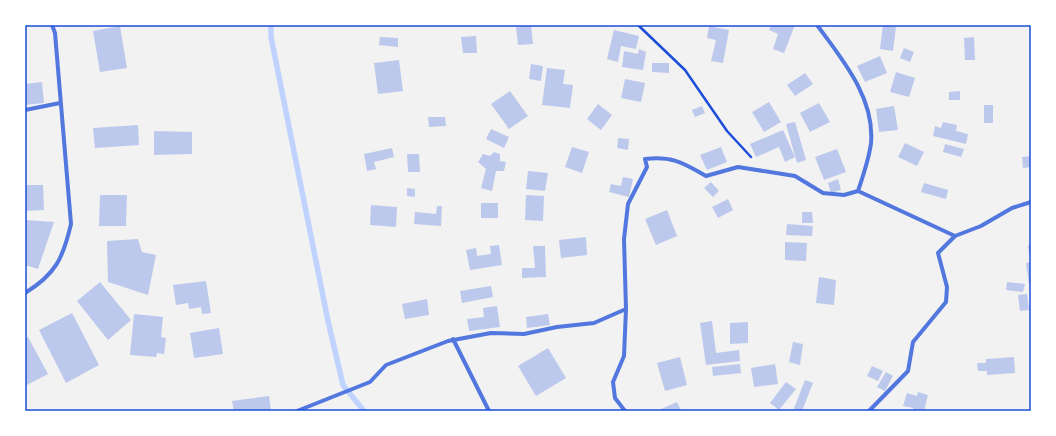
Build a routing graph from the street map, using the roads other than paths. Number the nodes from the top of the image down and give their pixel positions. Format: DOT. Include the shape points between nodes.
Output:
graph roads {
  1 [pos="52,25"];
  2 [pos="817,25"];
  3 [pos="60,103"];
  4 [pos="25,110"];
  5 [pos="858,191"];
  6 [pos="1031,202"];
  7 [pos="955,236"];
  8 [pos="25,293"];
  9 [pos="626,309"];
  10 [pos="453,339"];
  11 [pos="297,411"];
  12 [pos="489,411"];
  13 [pos="625,411"];
  14 [pos="869,411"];
  1 -- 3 [label="street" via="55,33"];
  2 -- 5 [label="street" via="858,84 870,114 871,143"];
  3 -- 4 [label="street"];
  3 -- 8 [label="street" via="71,224 64,252 56,267"];
  5 -- 7 [label="street"];
  5 -- 9 [label="street" via="844,195 823,193 795,176 738,167 706,176 682,163 662,157 645,159 647,168 628,204 624,239"];
  6 -- 7 [label="street" via="1012,208 981,226"];
  7 -- 14 [label="street" via="938,253 947,287 946,302 913,342 908,371"];
  9 -- 10 [label="street" via="594,323 524,334 491,333"];
  9 -- 13 [label="street" via="624,356 613,382 615,398"];
  10 -- 11 [label="street" via="386,365 370,382"];
  10 -- 12 [label="street"];
}
